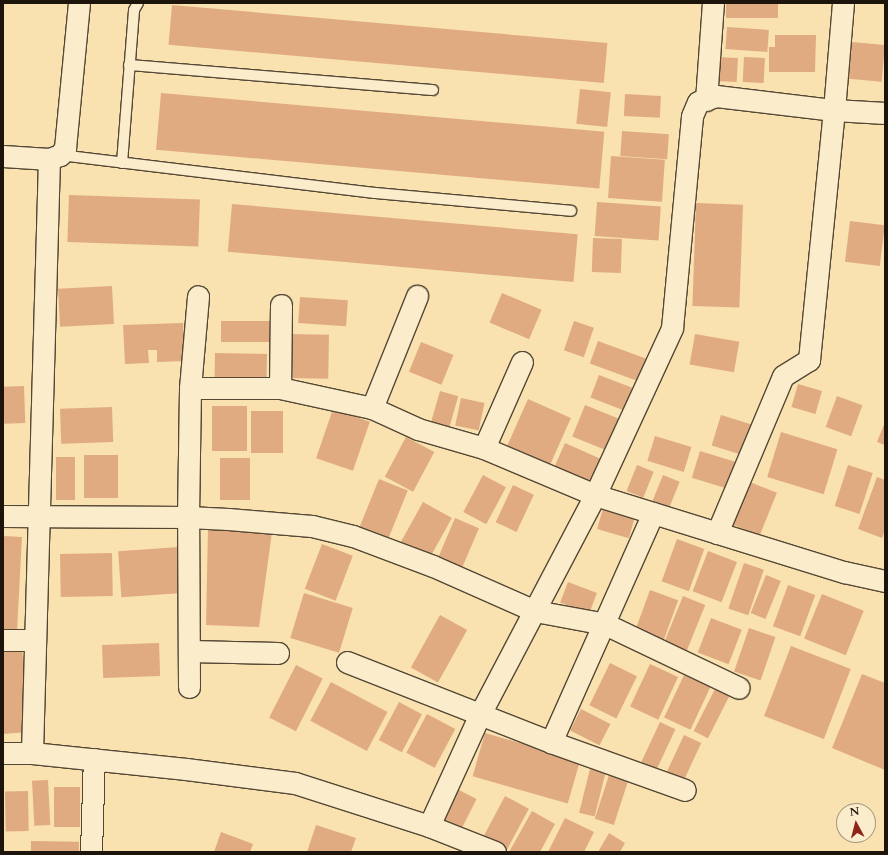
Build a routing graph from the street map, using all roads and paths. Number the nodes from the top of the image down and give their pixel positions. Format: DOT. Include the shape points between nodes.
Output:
graph roads {
  1 [pos="79,3"];
  2 [pos="138,3"];
  3 [pos="713,3"];
  4 [pos="843,3"];
  5 [pos="129,65"];
  6 [pos="433,90"];
  7 [pos="706,100"];
  8 [pos="834,110"];
  9 [pos="885,113"];
  10 [pos="3,156"];
  11 [pos="54,157"];
  12 [pos="122,163"];
  13 [pos="571,211"];
  14 [pos="198,296"];
  15 [pos="417,296"];
  16 [pos="280,305"];
  17 [pos="522,362"];
  18 [pos="190,388"];
  19 [pos="280,388"];
  20 [pos="372,408"];
  21 [pos="484,448"];
  22 [pos="595,495"];
  23 [pos="653,513"];
  24 [pos="3,516"];
  25 [pos="38,516"];
  26 [pos="188,517"];
  27 [pos="717,533"];
  28 [pos="885,581"];
  29 [pos="535,611"];
  30 [pos="605,624"];
  31 [pos="3,640"];
  32 [pos="35,640"];
  33 [pos="189,651"];
  34 [pos="278,653"];
  35 [pos="347,662"];
  36 [pos="189,686"];
  37 [pos="739,688"];
  38 [pos="480,714"];
  39 [pos="551,742"];
  40 [pos="3,753"];
  41 [pos="32,753"];
  42 [pos="94,759"];
  43 [pos="685,790"];
  44 [pos="429,826"];
  45 [pos="91,852"];
  46 [pos="494,852"];
  1 -- 11 [label="street" via="66,142 65,148"];
  2 -- 5 [label="lane" via="134,10"];
  3 -- 7 [label="street"];
  4 -- 8 [label="street"];
  5 -- 6 [label="lane"];
  5 -- 12 [label="lane"];
  7 -- 8 [label="street" via="716,96"];
  7 -- 22 [label="street" via="698,102 692,116 672,328"];
  8 -- 9 [label="street"];
  8 -- 27 [label="street" via="809,360 783,376"];
  10 -- 11 [label="street"];
  11 -- 12 [label="lane"];
  11 -- 25 [label="street"];
  12 -- 13 [label="lane" via="375,193"];
  14 -- 18 [label="street"];
  15 -- 20 [label="street"];
  16 -- 19 [label="street"];
  17 -- 21 [label="street"];
  18 -- 19 [label="street"];
  18 -- 26 [label="street"];
  19 -- 20 [label="street"];
  20 -- 21 [label="street" via="418,430"];
  21 -- 22 [label="street"];
  22 -- 23 [label="street"];
  22 -- 29 [label="street"];
  23 -- 27 [label="street"];
  23 -- 30 [label="street"];
  24 -- 25 [label="street"];
  25 -- 26 [label="street"];
  25 -- 32 [label="street"];
  26 -- 29 [label="street" via="312,526 353,536 433,566"];
  26 -- 33 [label="street"];
  27 -- 28 [label="street" via="844,572"];
  29 -- 30 [label="street"];
  29 -- 38 [label="street"];
  30 -- 37 [label="street"];
  30 -- 39 [label="street"];
  31 -- 32 [label="street"];
  32 -- 41 [label="street"];
  33 -- 34 [label="street"];
  33 -- 36 [label="street"];
  35 -- 38 [label="street"];
  38 -- 39 [label="street"];
  38 -- 44 [label="street"];
  39 -- 43 [label="street"];
  40 -- 41 [label="street"];
  41 -- 42 [label="street"];
  42 -- 44 [label="street" via="295,783"];
  42 -- 45 [label="street"];
  44 -- 46 [label="street"];
}
